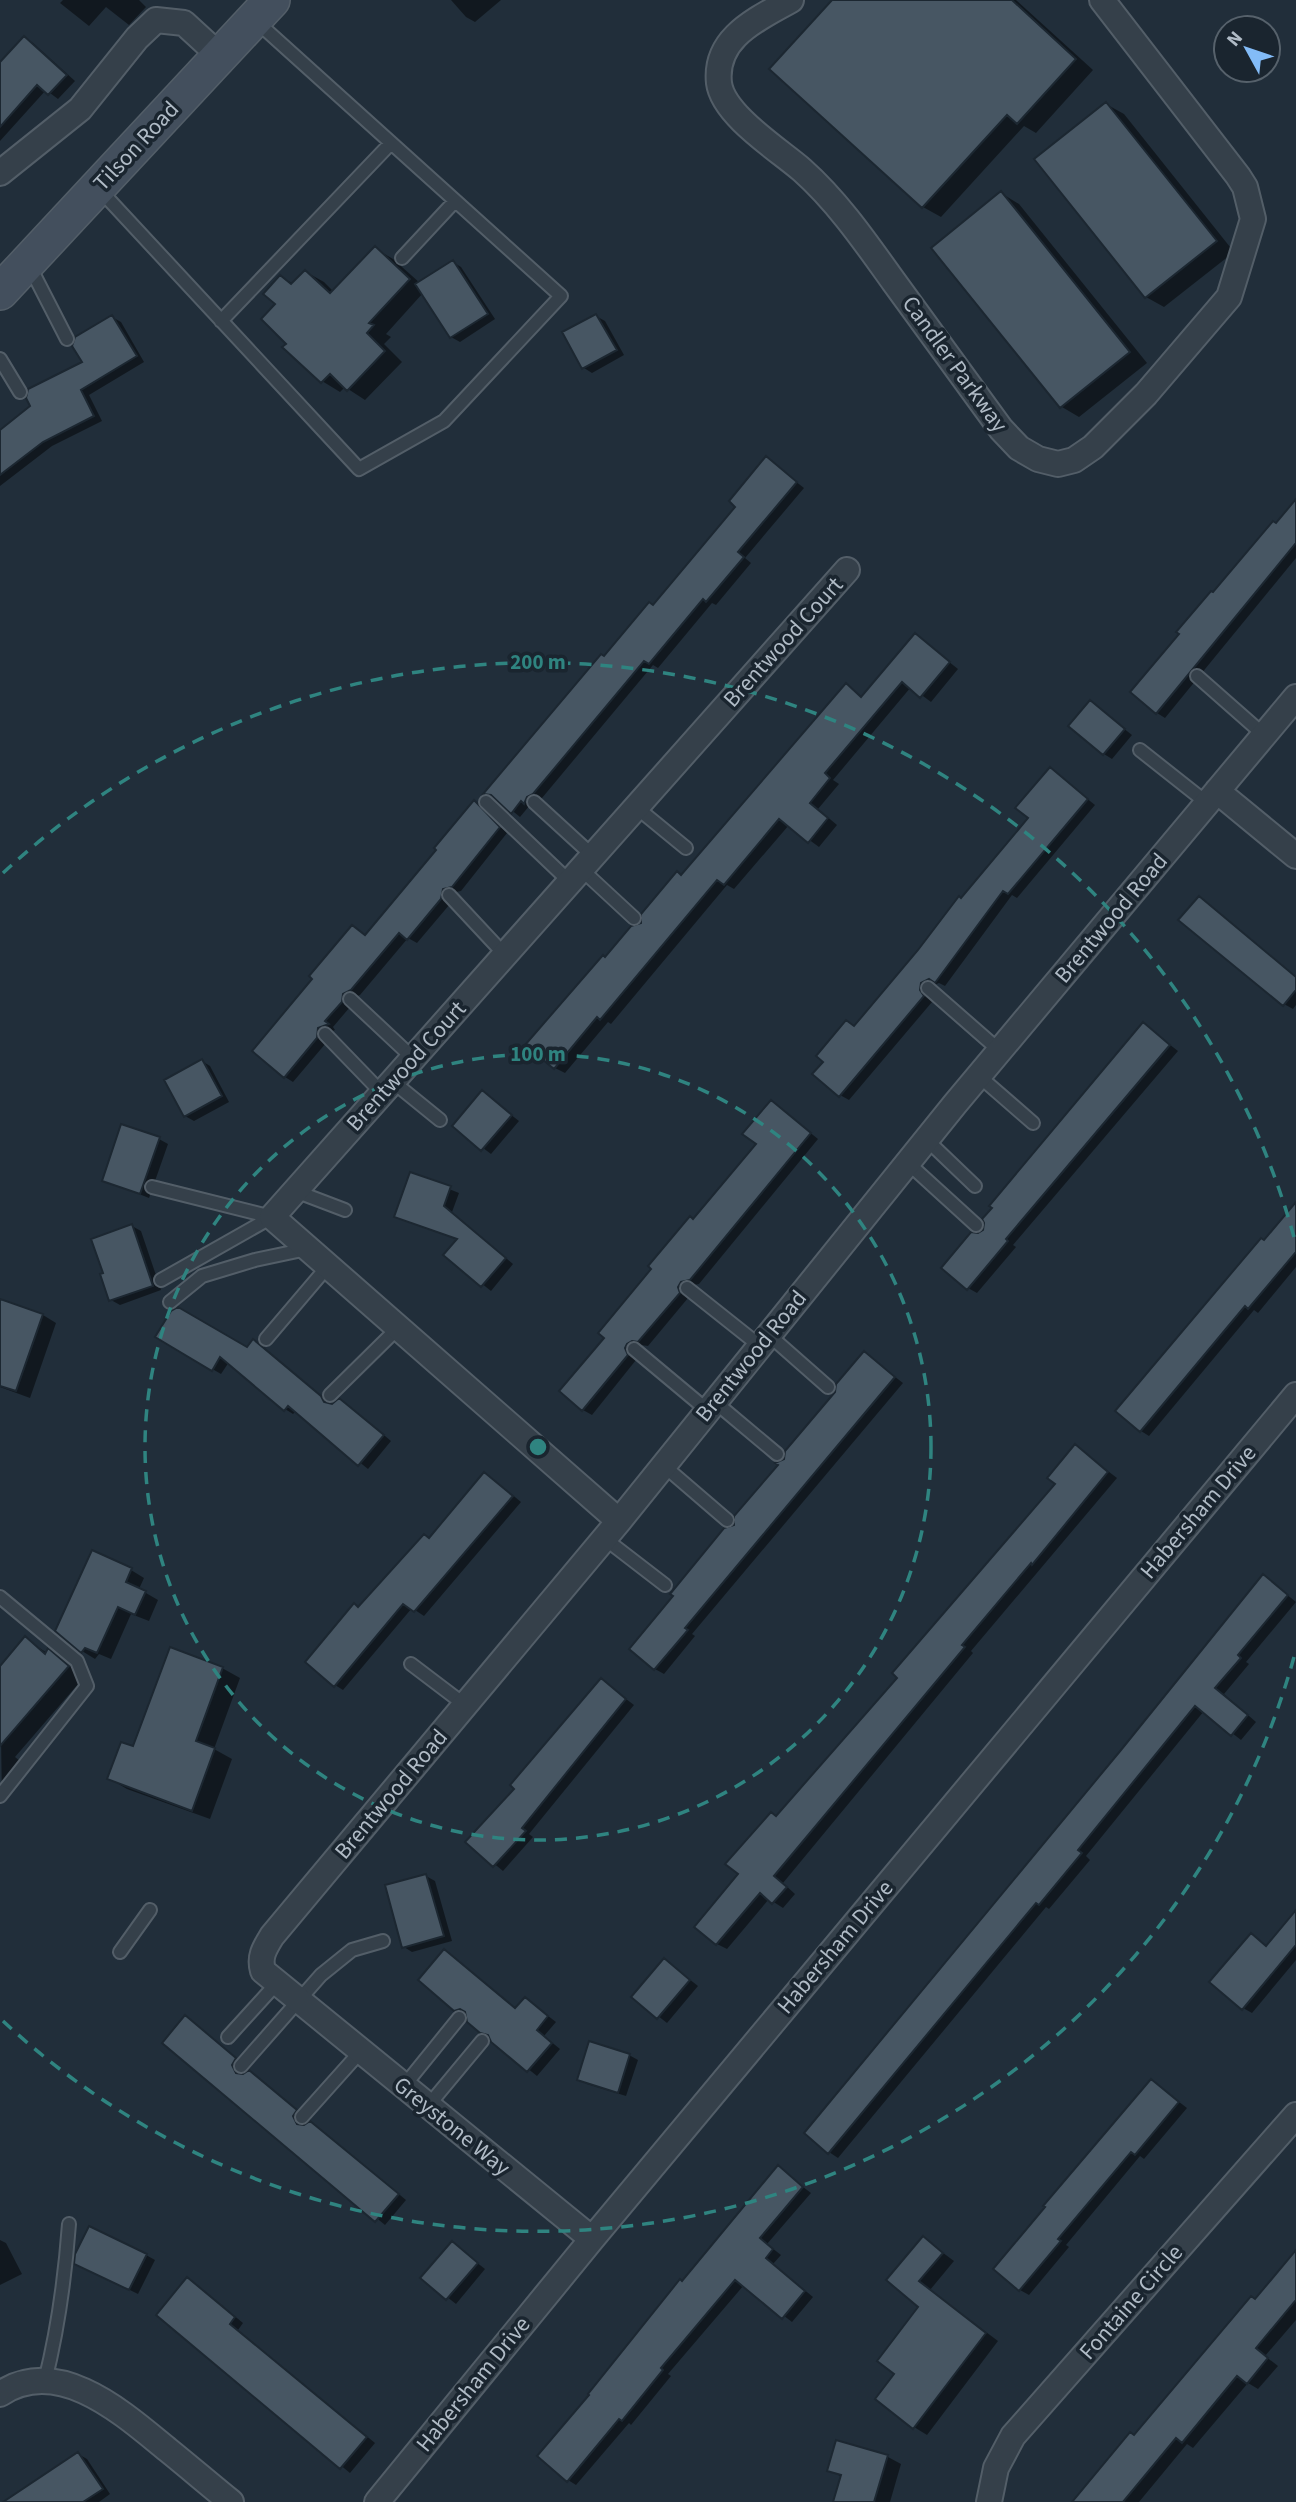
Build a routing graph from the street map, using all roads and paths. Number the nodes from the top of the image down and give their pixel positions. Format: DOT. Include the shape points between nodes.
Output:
graph roads {
  1 [pos="790,0"];
  2 [pos="1102,0"];
  3 [pos="263,10"];
  4 [pos="220,56"];
  5 [pos="391,143"];
  6 [pos="0,173"];
  7 [pos="97,187"];
  8 [pos="455,201"];
  9 [pos="402,258"];
  10 [pos="27,262"];
  11 [pos="0,292"];
  12 [pos="221,321"];
  13 [pos="66,339"];
  14 [pos="0,359"];
  15 [pos="20,392"];
  16 [pos="847,570"];
  17 [pos="1197,676"];
  18 [pos="1296,697"];
  19 [pos="1264,735"];
  20 [pos="1140,750"];
  21 [pos="1212,797"];
  22 [pos="486,802"];
  23 [pos="534,802"];
  24 [pos="636,807"];
  25 [pos="686,848"];
  26 [pos="1296,856"];
  27 [pos="581,869"];
  28 [pos="449,895"];
  29 [pos="634,918"];
  30 [pos="505,955"];
  31 [pos="928,988"];
  32 [pos="350,999"];
  33 [pos="325,1034"];
  34 [pos="1000,1051"];
  35 [pos="413,1058"];
  36 [pos="979,1076"];
  37 [pos="387,1087"];
  38 [pos="440,1119"];
  39 [pos="1033,1123"];
  40 [pos="927,1140"];
  41 [pos="908,1163"];
  42 [pos="975,1186"];
  43 [pos="152,1187"];
  44 [pos="295,1191"];
  45 [pos="345,1210"];
  46 [pos="272,1217"];
  47 [pos="976,1225"];
  48 [pos="308,1249"];
  49 [pos="328,1266"];
  50 [pos="161,1280"];
  51 [pos="687,1288"];
  52 [pos="170,1302"];
  53 [pos="398,1328"];
  54 [pos="266,1339"];
  55 [pos="764,1340"];
  56 [pos="634,1349"];
  57 [pos="828,1387"];
  58 [pos="330,1395"];
  59 [pos="1296,1395"];
  60 [pos="711,1406"];
  61 [pos="777,1454"];
  62 [pos="663,1465"];
  63 [pos="727,1520"];
  64 [pos="611,1529"];
  65 [pos="665,1585"];
  66 [pos="0,1597"];
  67 [pos="411,1664"];
  68 [pos="465,1705"];
  69 [pos="0,1796"];
  70 [pos="150,1910"];
  71 [pos="383,1941"];
  72 [pos="120,1952"];
  73 [pos="277,1983"];
  74 [pos="305,2006"];
  75 [pos="459,2018"];
  76 [pos="228,2037"];
  77 [pos="482,2041"];
  78 [pos="361,2051"];
  79 [pos="241,2066"];
  80 [pos="404,2086"];
  81 [pos="428,2106"];
  82 [pos="1296,2115"];
  83 [pos="302,2117"];
  84 [pos="69,2224"];
  85 [pos="592,2239"];
  86 [pos="45,2381"];
  87 [pos="0,2394"];
  88 [pos="231,2502"];
  89 [pos="377,2502"];
  90 [pos="989,2502"];
  1 -- 2 [label="street, Candler Parkway" via="737,32 725,48 719,84 726,100 745,123 804,172 855,228 1001,429 1019,448 1058,464 1093,447 1146,394 1229,297 1253,219 1238,176"];
  3 -- 4 [label="street, Tilson Road"];
  3 -- 5 [label="lane"];
  4 -- 6 [label="street" via="184,23 156,20 80,109"];
  4 -- 7 [label="street, Tilson Road"];
  5 -- 8 [label="lane"];
  5 -- 12 [label="lane"];
  7 -- 10 [label="street, Tilson Road"];
  7 -- 12 [label="lane"];
  8 -- 9 [label="lane"];
  8 -- 12 [label="lane" via="561,296 444,421 359,469"];
  10 -- 11 [label="street, Tilson Road"];
  10 -- 13 [label="lane"];
  14 -- 15 [label="lane"];
  16 -- 24 [label="street, Brentwood Court"];
  17 -- 19 [label="lane"];
  18 -- 19 [label="street, Brentwood Road"];
  19 -- 21 [label="street, Brentwood Road"];
  20 -- 21 [label="lane"];
  21 -- 26 [label="street"];
  21 -- 34 [label="street, Brentwood Road"];
  22 -- 27 [label="lane"];
  23 -- 27 [label="lane"];
  24 -- 25 [label="lane"];
  24 -- 27 [label="street, Brentwood Court"];
  27 -- 29 [label="lane"];
  27 -- 30 [label="street, Brentwood Court"];
  28 -- 30 [label="lane"];
  30 -- 35 [label="street, Brentwood Court"];
  31 -- 34 [label="lane"];
  32 -- 35 [label="lane"];
  33 -- 37 [label="lane"];
  34 -- 36 [label="street, Brentwood Road"];
  35 -- 37 [label="street, Brentwood Court"];
  36 -- 39 [label="lane"];
  36 -- 40 [label="street, Brentwood Road"];
  37 -- 38 [label="lane"];
  37 -- 44 [label="street, Brentwood Court"];
  40 -- 41 [label="street, Brentwood Road"];
  40 -- 42 [label="lane"];
  41 -- 47 [label="lane"];
  41 -- 55 [label="street, Brentwood Road"];
  43 -- 46 [label="lane"];
  44 -- 45 [label="lane"];
  44 -- 46 [label="street, Brentwood Court"];
  46 -- 48 [label="street"];
  46 -- 50 [label="lane"];
  48 -- 49 [label="street"];
  48 -- 52 [label="lane" via="202,1276"];
  49 -- 53 [label="street"];
  49 -- 54 [label="lane"];
  51 -- 55 [label="lane"];
  53 -- 58 [label="lane"];
  53 -- 64 [label="street"];
  55 -- 57 [label="lane"];
  55 -- 60 [label="street, Brentwood Road"];
  56 -- 60 [label="lane"];
  59 -- 85 [label="street, Habersham Drive"];
  60 -- 61 [label="lane"];
  60 -- 62 [label="street, Brentwood Road"];
  62 -- 63 [label="lane"];
  62 -- 64 [label="street, Brentwood Road"];
  64 -- 65 [label="lane"];
  64 -- 68 [label="street, Brentwood Road"];
  66 -- 69 [label="lane" via="77,1661 87,1686"];
  67 -- 68 [label="lane"];
  68 -- 73 [label="street, Brentwood Road" via="272,1936 260,1961 263,1971"];
  70 -- 72 [label="lane"];
  71 -- 74 [label="lane" via="352,1950 321,1975"];
  73 -- 74 [label="street, Brentwood Road"];
  73 -- 76 [label="lane"];
  74 -- 78 [label="street, Greystone Way"];
  74 -- 79 [label="lane"];
  75 -- 80 [label="lane"];
  77 -- 81 [label="lane"];
  78 -- 80 [label="street, Greystone Way"];
  78 -- 83 [label="lane"];
  80 -- 81 [label="street, Greystone Way"];
  81 -- 85 [label="street, Greystone Way"];
  82 -- 90 [label="street, Fontaine Circle" via="1013,2436 996,2468"];
  84 -- 86 [label="lane" via="64,2292"];
  85 -- 89 [label="street, Habersham Drive"];
  86 -- 87 [label="street" via="24,2383"];
  86 -- 88 [label="street" via="96,2396"];
}
